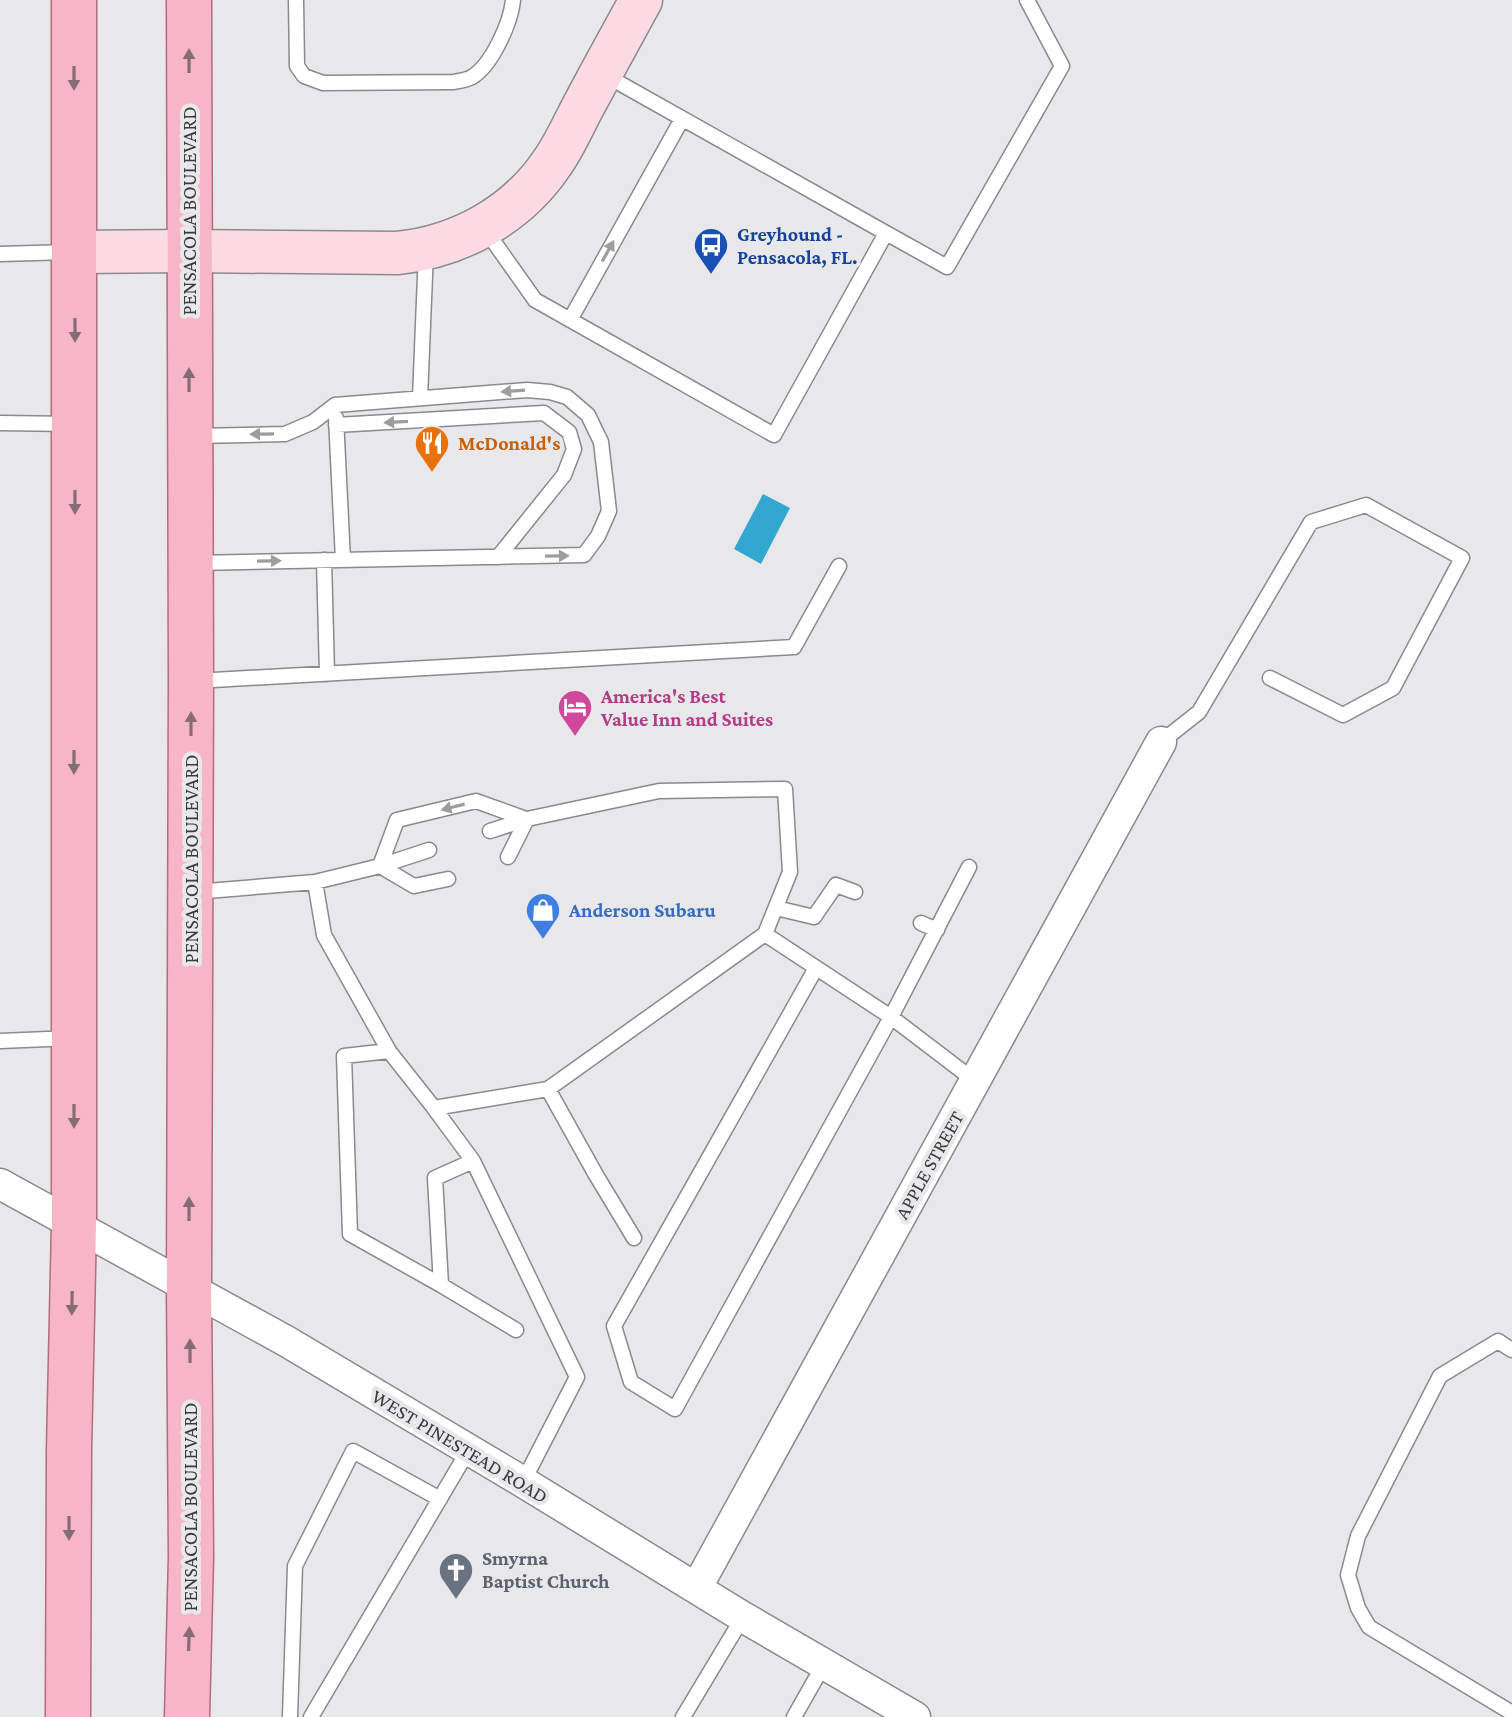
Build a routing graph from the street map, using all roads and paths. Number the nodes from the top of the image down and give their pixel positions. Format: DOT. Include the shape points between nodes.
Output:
graph roads {
  1 [pos="74,0"];
  2 [pos="189,0"];
  3 [pos="296,0"];
  4 [pos="513,0"];
  5 [pos="641,0"];
  6 [pos="1027,0"];
  7 [pos="601,73"];
  8 [pos="682,119"];
  9 [pos="483,227"];
  10 [pos="886,233"];
  11 [pos="426,248"];
  12 [pos="189,251"];
  13 [pos="75,252"];
  14 [pos="0,254"];
  15 [pos="570,320"];
  16 [pos="420,398"];
  17 [pos="335,405"];
  18 [pos="0,423"];
  19 [pos="75,424"];
  20 [pos="336,425"];
  21 [pos="190,436"];
  22 [pos="498,557"];
  23 [pos="324,560"];
  24 [pos="343,560"];
  25 [pos="191,563"];
  26 [pos="839,566"];
  27 [pos="327,674"];
  28 [pos="1270,678"];
  29 [pos="191,681"];
  30 [pos="1161,742"];
  31 [pos="527,819"];
  32 [pos="490,831"];
  33 [pos="429,850"];
  34 [pos="508,857"];
  35 [pos="380,866"];
  36 [pos="969,867"];
  37 [pos="448,879"];
  38 [pos="315,882"];
  39 [pos="190,892"];
  40 [pos="855,892"];
  41 [pos="776,908"];
  42 [pos="921,923"];
  43 [pos="937,930"];
  44 [pos="765,934"];
  45 [pos="816,968"];
  46 [pos="891,1017"];
  47 [pos="74,1038"];
  48 [pos="0,1041"];
  49 [pos="389,1051"];
  50 [pos="975,1081"];
  51 [pos="548,1089"];
  52 [pos="434,1108"];
  53 [pos="473,1161"];
  54 [pos="0,1184"];
  55 [pos="74,1225"];
  56 [pos="634,1238"];
  57 [pos="441,1285"];
  58 [pos="189,1287"];
  59 [pos="516,1330"];
  60 [pos="1512,1350"];
  61 [pos="468,1451"];
  62 [pos="523,1482"];
  63 [pos="440,1499"];
  64 [pos="697,1587"];
  65 [pos="743,1617"];
  66 [pos="824,1664"];
  67 [pos="895,1712"];
  68 [pos="1512,1713"];
  69 [pos="68,1717"];
  70 [pos="187,1717"];
  71 [pos="290,1717"];
  72 [pos="311,1717"];
  73 [pos="683,1717"];
  74 [pos="794,1717"];
  1 -- 13 [label="main road, one-way"];
  12 -- 2 [label="main road, PENSACOLA BOULEVARD, one-way"];
  3 -- 4 [label="lane" via="297,66 304,76 323,83 471,78 498,43"];
  5 -- 7 [label="main road"];
  6 -- 10 [label="lane" via="1062,66 947,267"];
  7 -- 8 [label="lane"];
  7 -- 9 [label="main road" via="552,163 525,196"];
  8 -- 10 [label="lane"];
  15 -- 8 [label="lane, one-way"];
  9 -- 11 [label="main road"];
  9 -- 15 [label="lane" via="535,300"];
  10 -- 15 [label="lane" via="774,435"];
  11 -- 12 [label="main road" via="397,253"];
  11 -- 16 [label="lane"];
  12 -- 13 [label="main road"];
  21 -- 12 [label="main road, PENSACOLA BOULEVARD, one-way"];
  13 -- 14 [label="lane"];
  13 -- 19 [label="main road, one-way"];
  16 -- 17 [label="lane"];
  22 -- 16 [label="lane, one-way" via="584,555 598,536 609,511 601,442 588,415 567,397 550,392"];
  17 -- 20 [label="lane"];
  17 -- 21 [label="lane, one-way" via="285,434"];
  18 -- 19 [label="lane"];
  19 -- 47 [label="main road, one-way"];
  22 -- 20 [label="lane, one-way" via="564,475 574,449 569,432 544,413"];
  20 -- 24 [label="lane"];
  21 -- 25 [label="main road, PENSACOLA BOULEVARD"];
  22 -- 24 [label="lane"];
  23 -- 24 [label="lane"];
  25 -- 23 [label="lane, one-way"];
  23 -- 27 [label="lane"];
  25 -- 29 [label="main road, PENSACOLA BOULEVARD"];
  26 -- 27 [label="lane" via="794,647"];
  27 -- 29 [label="lane"];
  28 -- 30 [label="lane" via="1343,715 1393,688 1462,558 1366,505 1311,522 1199,712"];
  39 -- 29 [label="main road, PENSACOLA BOULEVARD, one-way"];
  30 -- 50 [label="street, APPLE STREET"];
  31 -- 32 [label="lane"];
  31 -- 34 [label="lane"];
  31 -- 35 [label="lane, one-way" via="476,801 397,820"];
  31 -- 41 [label="lane" via="659,791 785,789 790,872"];
  33 -- 35 [label="lane"];
  35 -- 37 [label="lane" via="414,886"];
  35 -- 38 [label="lane"];
  36 -- 43 [label="lane"];
  38 -- 39 [label="lane"];
  38 -- 49 [label="lane" via="324,935"];
  58 -- 39 [label="main road, PENSACOLA BOULEVARD, one-way"];
  40 -- 41 [label="lane" via="836,885 814,917"];
  41 -- 44 [label="lane"];
  42 -- 43 [label="lane"];
  43 -- 46 [label="lane"];
  44 -- 45 [label="lane"];
  44 -- 51 [label="lane"];
  45 -- 46 [label="lane"];
  45 -- 46 [label="lane" via="614,1326 631,1382 675,1409"];
  46 -- 50 [label="lane"];
  47 -- 48 [label="lane"];
  47 -- 55 [label="main road, one-way"];
  49 -- 52 [label="lane"];
  49 -- 57 [label="lane" via="344,1056 350,1234"];
  50 -- 64 [label="street, APPLE STREET"];
  51 -- 52 [label="lane"];
  51 -- 56 [label="lane"];
  52 -- 53 [label="lane"];
  53 -- 57 [label="lane" via="435,1178"];
  53 -- 62 [label="lane" via="577,1377"];
  54 -- 55 [label="street, WEST PINESTEAD ROAD"];
  55 -- 58 [label="street, WEST PINESTEAD ROAD"];
  55 -- 69 [label="main road, one-way"];
  57 -- 59 [label="lane"];
  58 -- 61 [label="street, WEST PINESTEAD ROAD"];
  70 -- 58 [label="main road, PENSACOLA BOULEVARD, one-way"];
  60 -- 68 [label="lane" via="1498,1341 1440,1376 1358,1536 1348,1575 1369,1627"];
  61 -- 62 [label="street, WEST PINESTEAD ROAD"];
  61 -- 63 [label="lane"];
  62 -- 64 [label="street, WEST PINESTEAD ROAD"];
  63 -- 71 [label="lane" via="353,1451 295,1566"];
  63 -- 72 [label="lane"];
  64 -- 65 [label="street, WEST PINESTEAD ROAD"];
  65 -- 66 [label="street, WEST PINESTEAD ROAD"];
  65 -- 73 [label="lane"];
  66 -- 67 [label="street, WEST PINESTEAD ROAD"];
  66 -- 74 [label="lane"];
}
